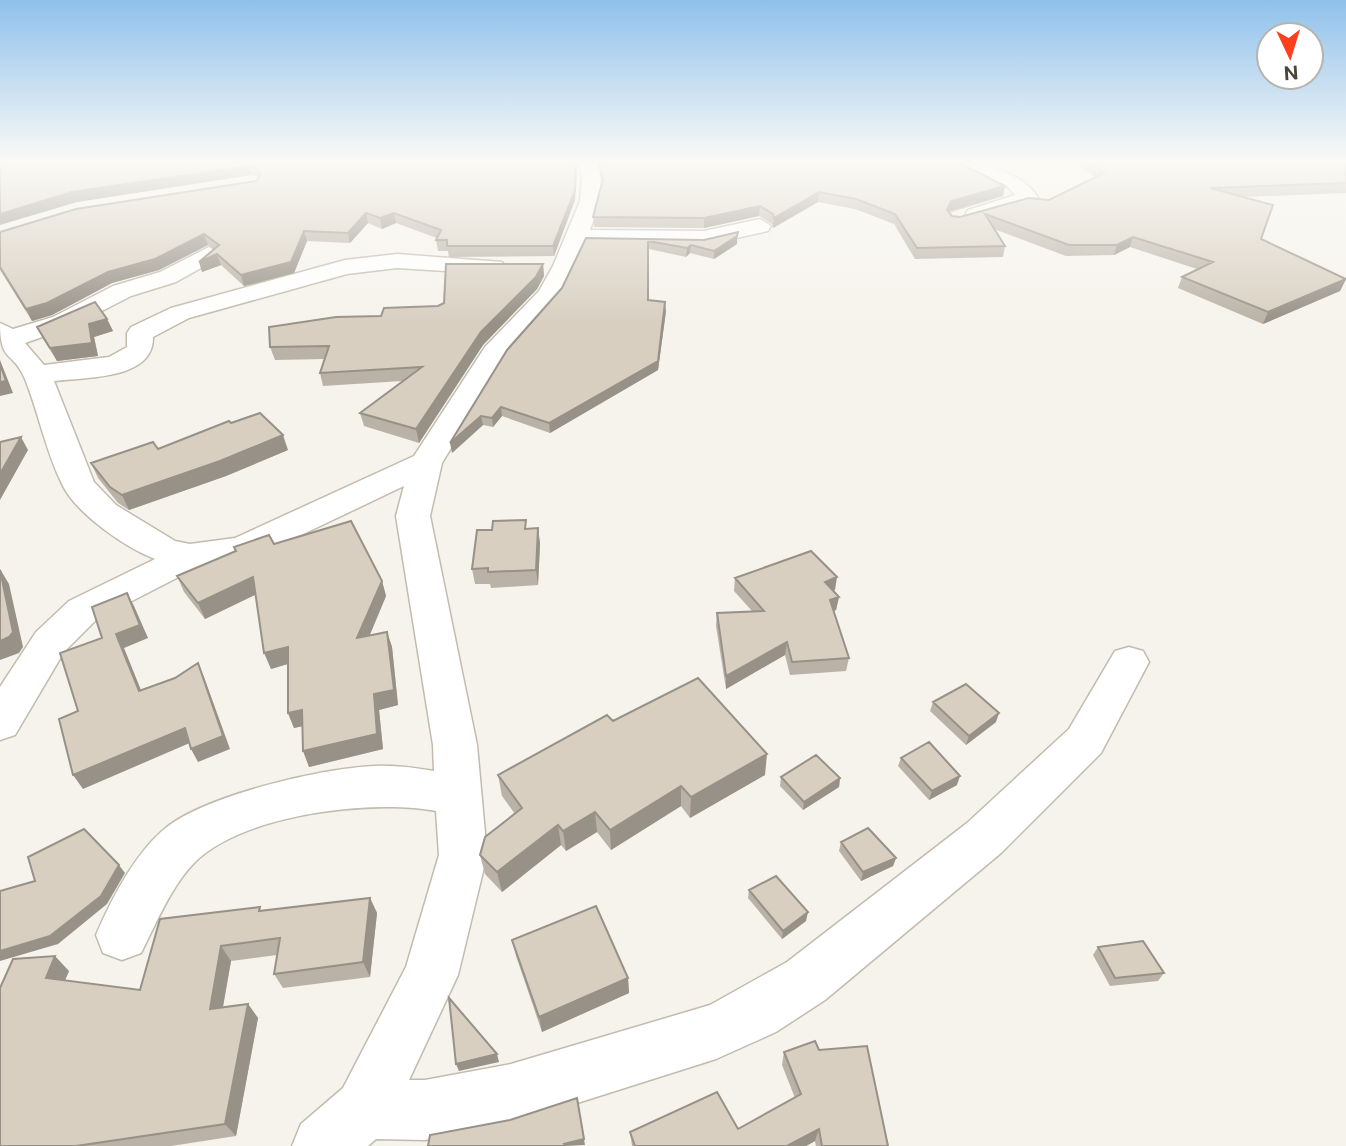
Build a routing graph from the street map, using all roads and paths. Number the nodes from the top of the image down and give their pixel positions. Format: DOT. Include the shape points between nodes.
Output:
graph roads {
  1 [pos="576,216"];
  2 [pos="968,216"];
  3 [pos="958,219"];
  4 [pos="760,226"];
  5 [pos="209,254"];
  6 [pos="551,258"];
  7 [pos="5,335"];
  8 [pos="37,374"];
  9 [pos="426,463"];
  10 [pos="190,556"];
  11 [pos="1129,662"];
  12 [pos="0,723"];
  13 [pos="459,796"];
  14 [pos="122,935"];
  15 [pos="364,1109"];
  16 [pos="323,1146"];
  1 -- 6 [label="street"];
  2 -- 3 [label="street"];
  4 -- 6 [label="street" via="728,236"];
  5 -- 7 [label="street" via="168,277 122,290 72,317"];
  6 -- 8 [label="street" via="483,268 397,261 345,267 180,313 149,326 140,333 140,350 116,365"];
  6 -- 9 [label="street" via="549,295 495,353"];
  7 -- 8 [label="street"];
  8 -- 10 [label="street" via="79,486 104,512 149,543"];
  9 -- 10 [label="street" via="242,549"];
  9 -- 13 [label="street" via="413,516 455,745"];
  10 -- 12 [label="street" via="83,610 50,642"];
  11 -- 15 [label="street" via="1085,741 984,838 806,981 756,1012 716,1031 511,1094 425,1110"];
  13 -- 14 [label="street" via="411,786 364,786 263,808 197,832 157,873"];
  13 -- 15 [label="street" via="463,855 431,975"];
  15 -- 16 [label="street"];
}
